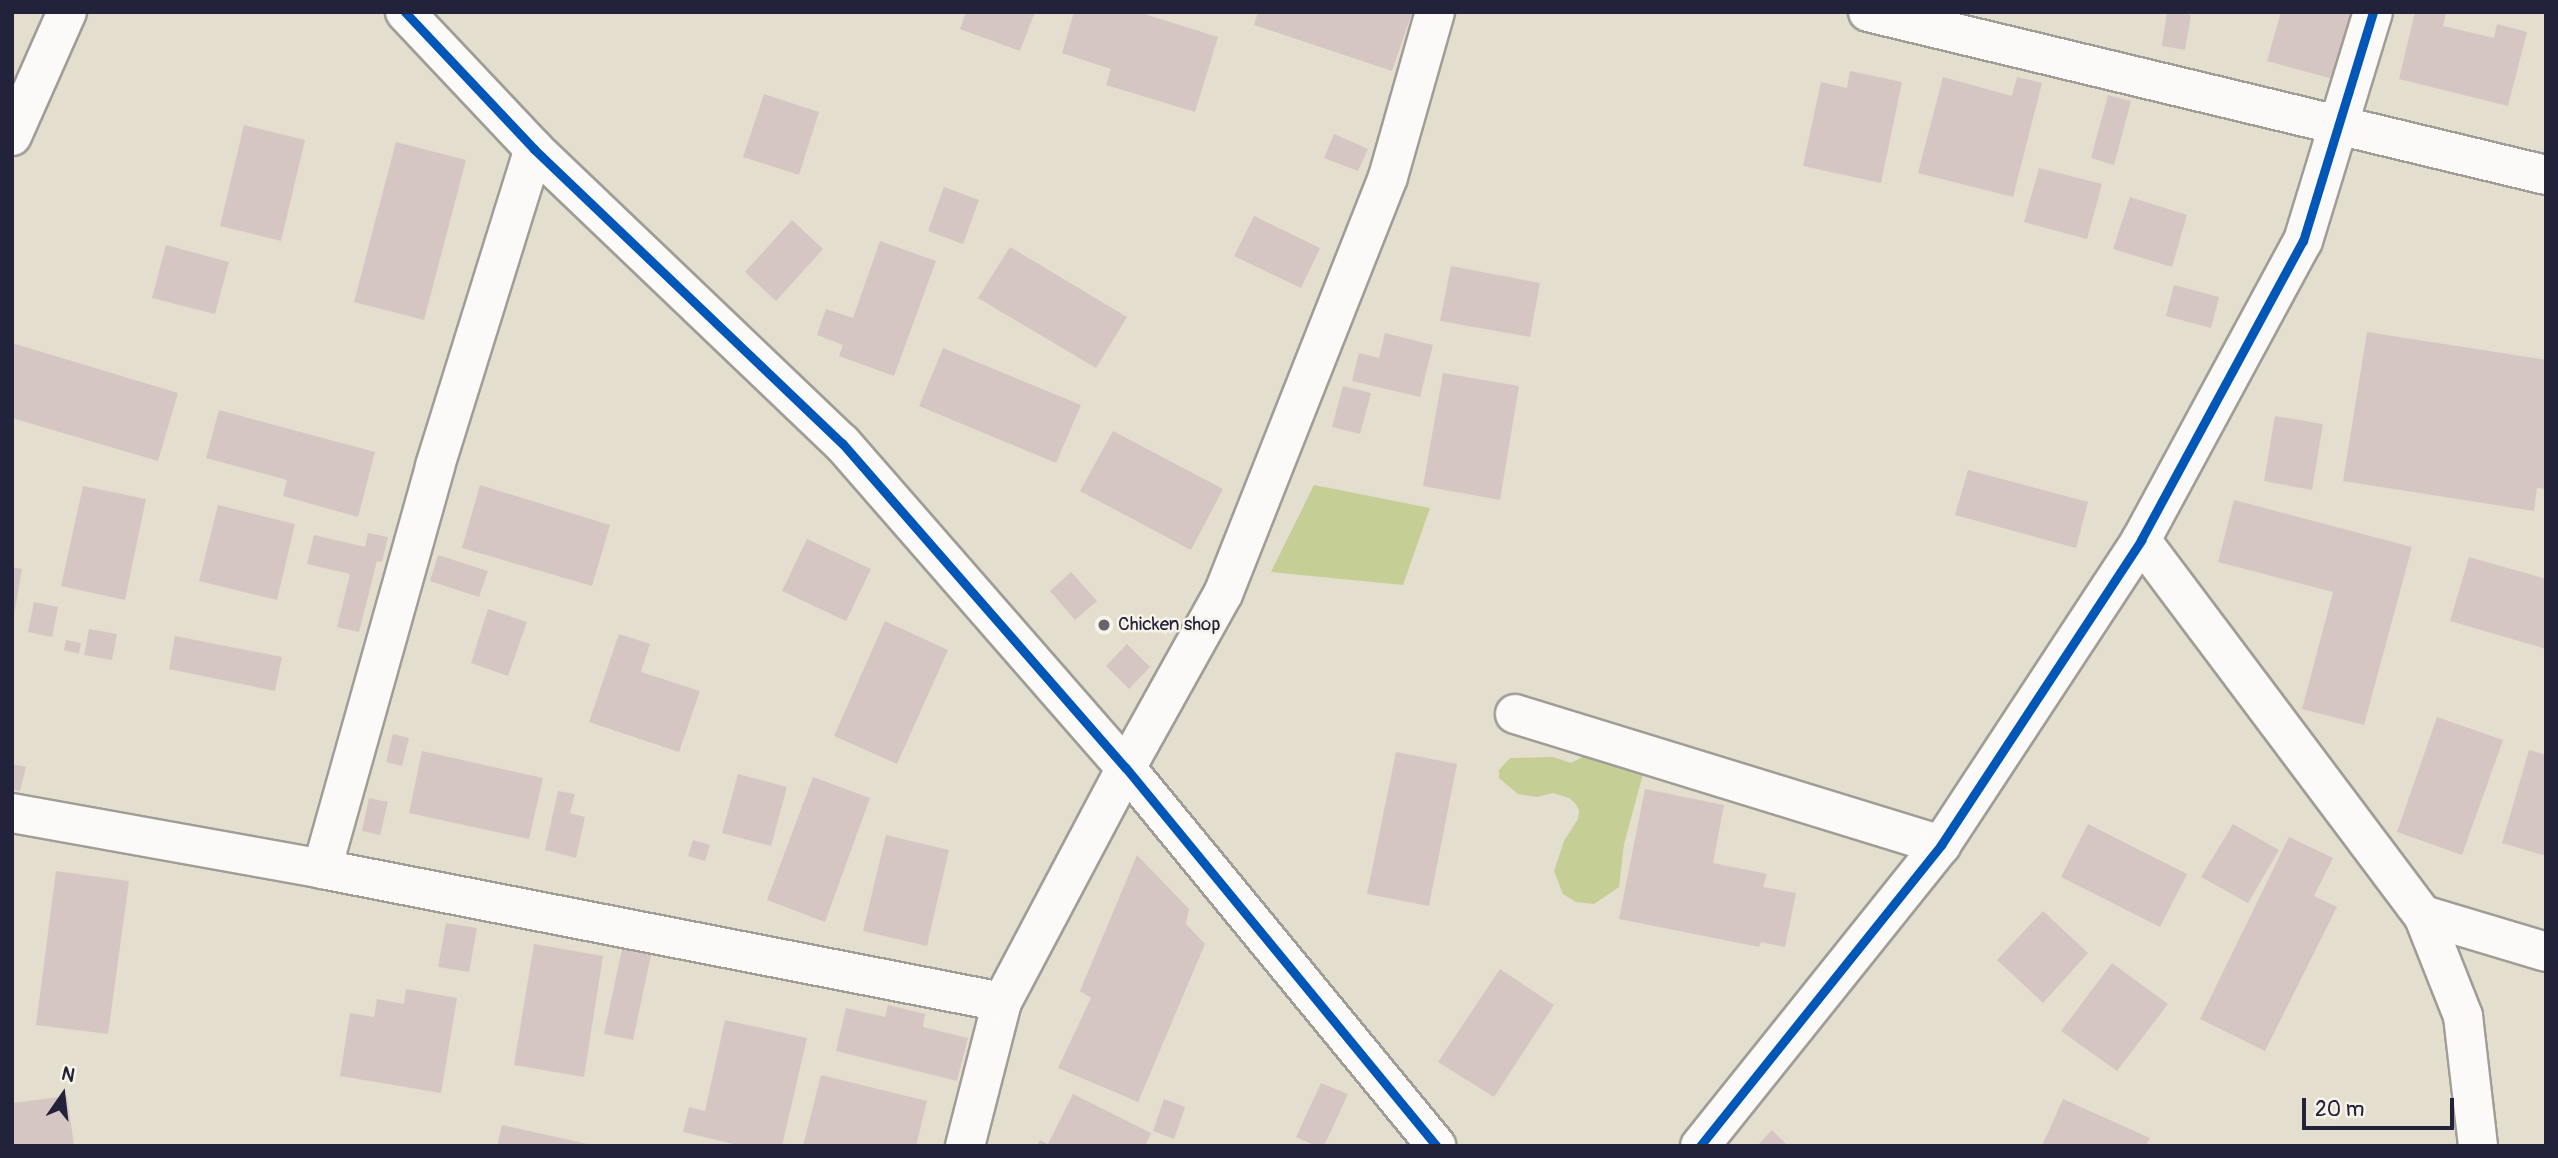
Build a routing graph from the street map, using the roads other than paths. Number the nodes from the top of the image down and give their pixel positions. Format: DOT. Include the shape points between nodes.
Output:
graph roads {
  1 [pos="67,12"];
  2 [pos="405,12"];
  3 [pos="1434,12"];
  4 [pos="1868,12"];
  5 [pos="2373,12"];
  6 [pos="2340,125"];
  7 [pos="12,136"];
  8 [pos="534,149"];
  9 [pos="2546,175"];
  10 [pos="2141,540"];
  11 [pos="1515,714"];
  12 [pos="1126,768"];
  13 [pos="12,814"];
  14 [pos="1941,845"];
  15 [pos="322,869"];
  16 [pos="2424,915"];
  17 [pos="2546,952"];
  18 [pos="1002,1002"];
  19 [pos="965,1146"];
  20 [pos="1437,1146"];
  21 [pos="1700,1146"];
  22 [pos="2478,1146"];
  1 -- 7 [label="street"];
  2 -- 8 [label="street"];
  3 -- 12 [label="street" via="1388,177 1223,594"];
  4 -- 6 [label="street"];
  5 -- 6 [label="street"];
  6 -- 9 [label="street"];
  6 -- 10 [label="street" via="2303,241"];
  8 -- 12 [label="street" via="842,443"];
  8 -- 15 [label="street" via="435,466"];
  10 -- 14 [label="street"];
  10 -- 16 [label="street"];
  11 -- 14 [label="street"];
  12 -- 18 [label="street"];
  12 -- 20 [label="street"];
  13 -- 15 [label="street"];
  14 -- 21 [label="street"];
  15 -- 18 [label="street"];
  16 -- 17 [label="street"];
  16 -- 22 [label="street" via="2463,1016"];
  18 -- 19 [label="street"];
}
